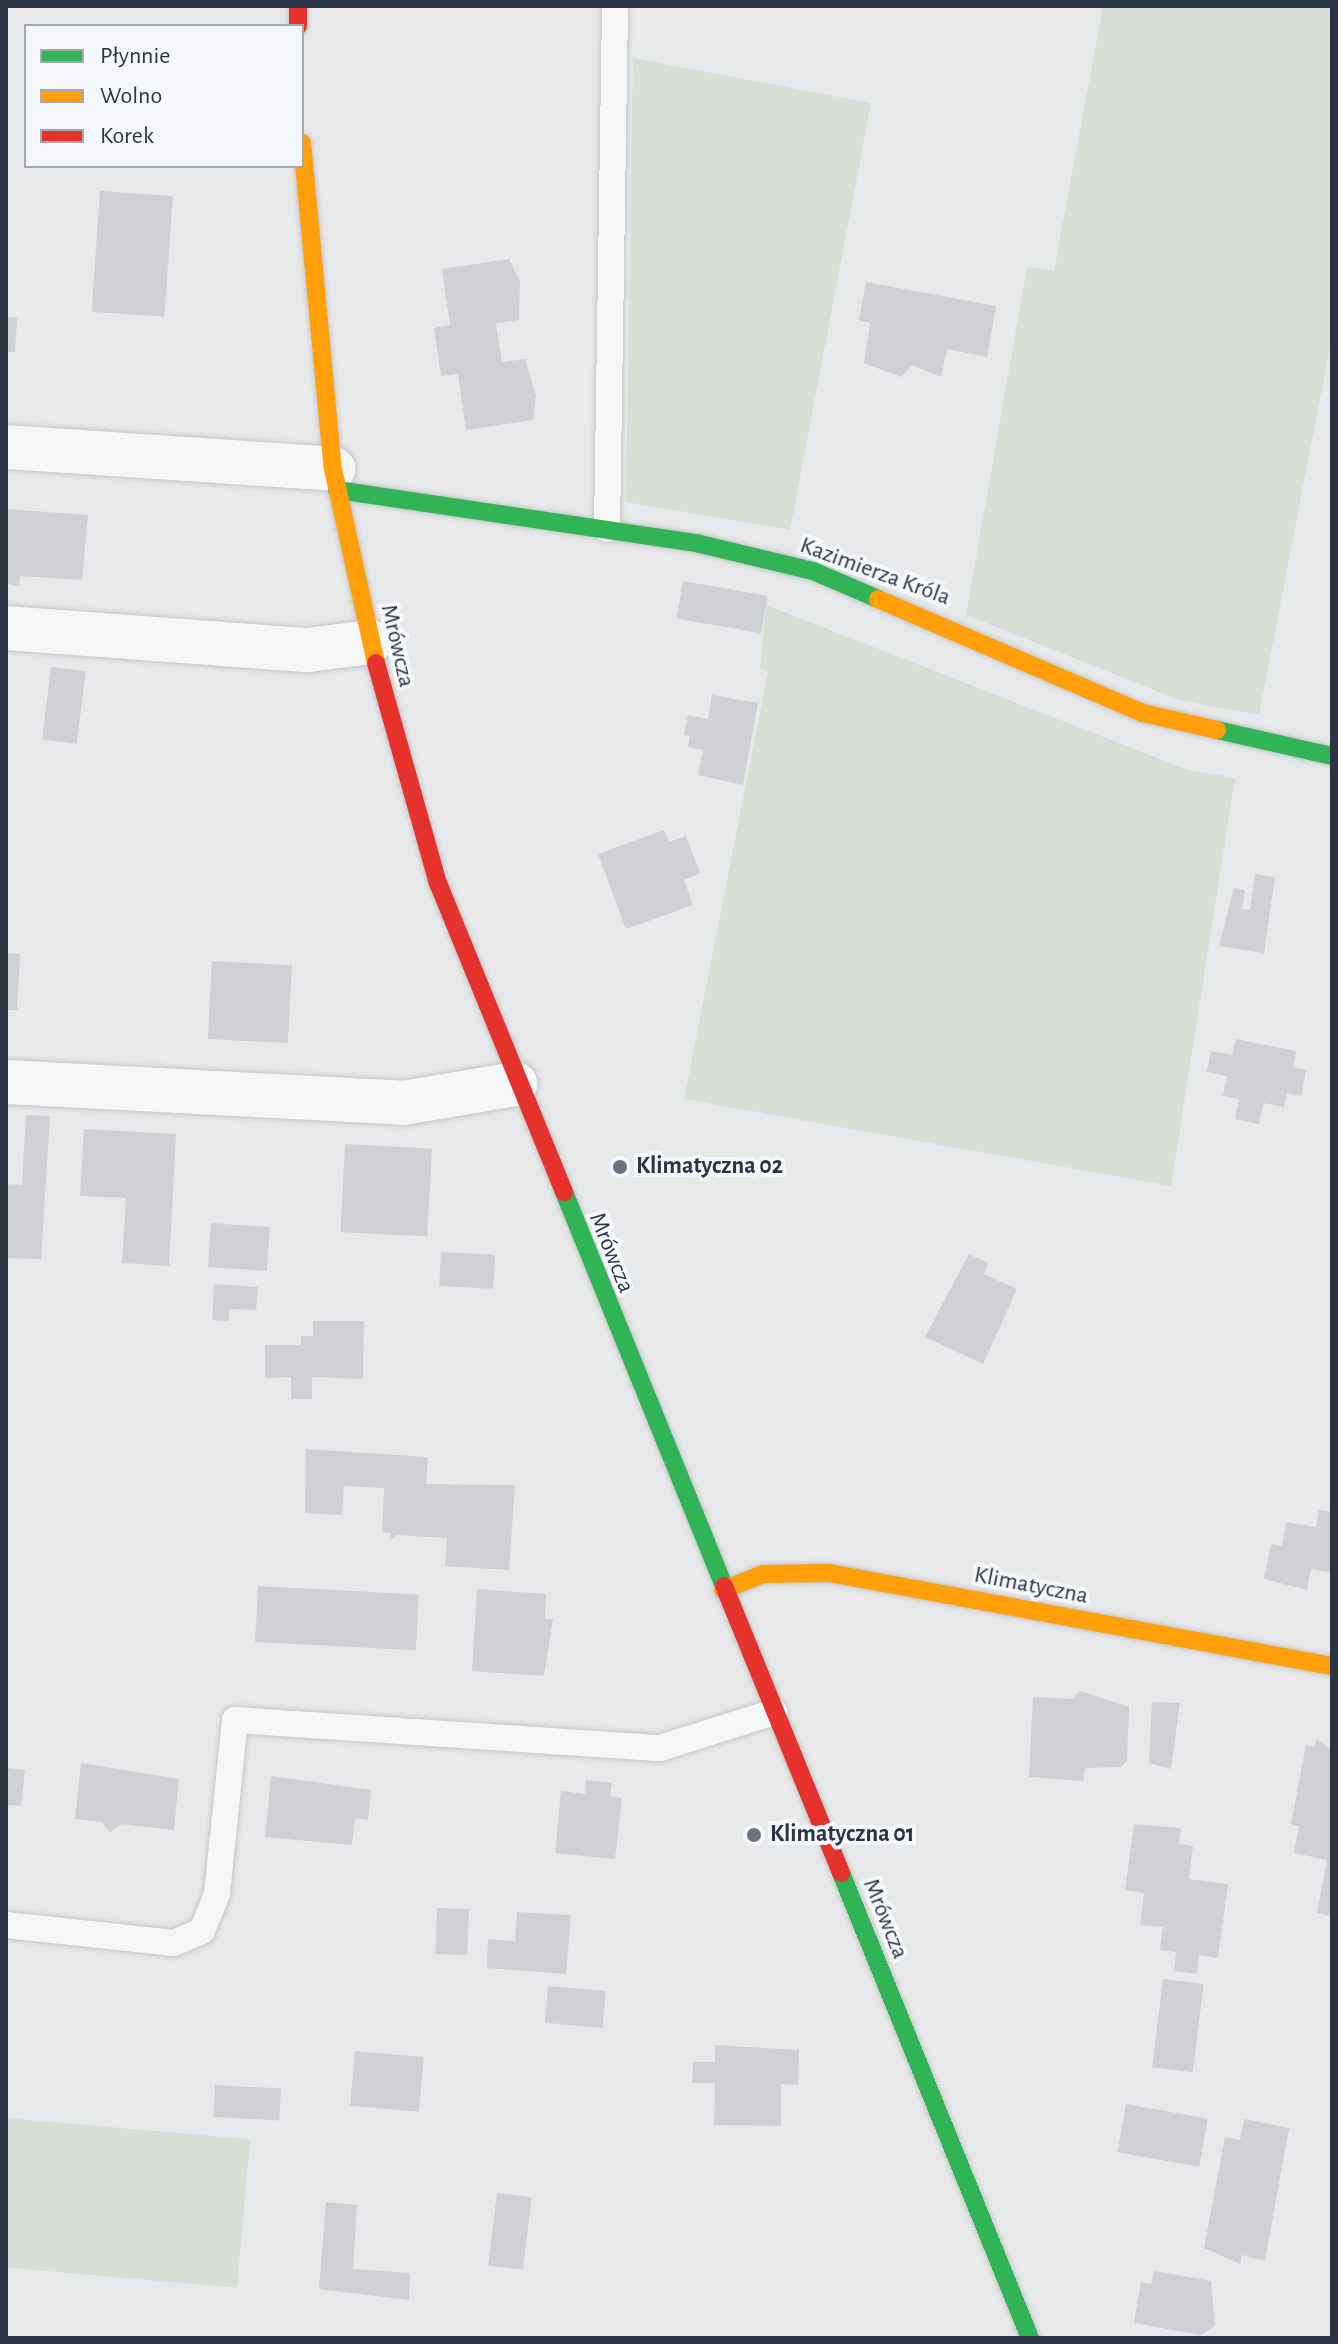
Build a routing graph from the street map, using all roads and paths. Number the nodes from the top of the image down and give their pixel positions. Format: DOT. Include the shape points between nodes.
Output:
graph roads {
  1 [pos="615,6"];
  2 [pos="304,163"];
  3 [pos="6,447"];
  4 [pos="335,480"];
  5 [pos="607,529"];
  6 [pos="6,628"];
  7 [pos="370,642"];
  8 [pos="1332,756"];
  9 [pos="6,1082"];
  10 [pos="515,1084"];
  11 [pos="723,1590"];
  12 [pos="1332,1666"];
  13 [pos="774,1712"];
  14 [pos="6,1925"];
  15 [pos="1030,2338"];
  1 -- 5 [label="lane"];
  2 -- 4 [label="street, Mrówcza"];
  3 -- 4 [label="street"];
  4 -- 5 [label="street, Kazimierza Króla"];
  4 -- 7 [label="street, Mrówcza"];
  5 -- 8 [label="street, Kazimierza Króla" via="813,571 1143,713"];
  6 -- 7 [label="street" via="308,650"];
  7 -- 10 [label="street, Mrówcza" via="438,883"];
  9 -- 10 [label="street" via="403,1103"];
  10 -- 11 [label="street, Mrówcza"];
  11 -- 12 [label="street, Klimatyczna" via="763,1574 829,1573"];
  11 -- 13 [label="street, Mrówcza"];
  13 -- 14 [label="lane" via="660,1748 235,1720 217,1894 202,1931 174,1943"];
  13 -- 15 [label="street, Mrówcza"];
}
